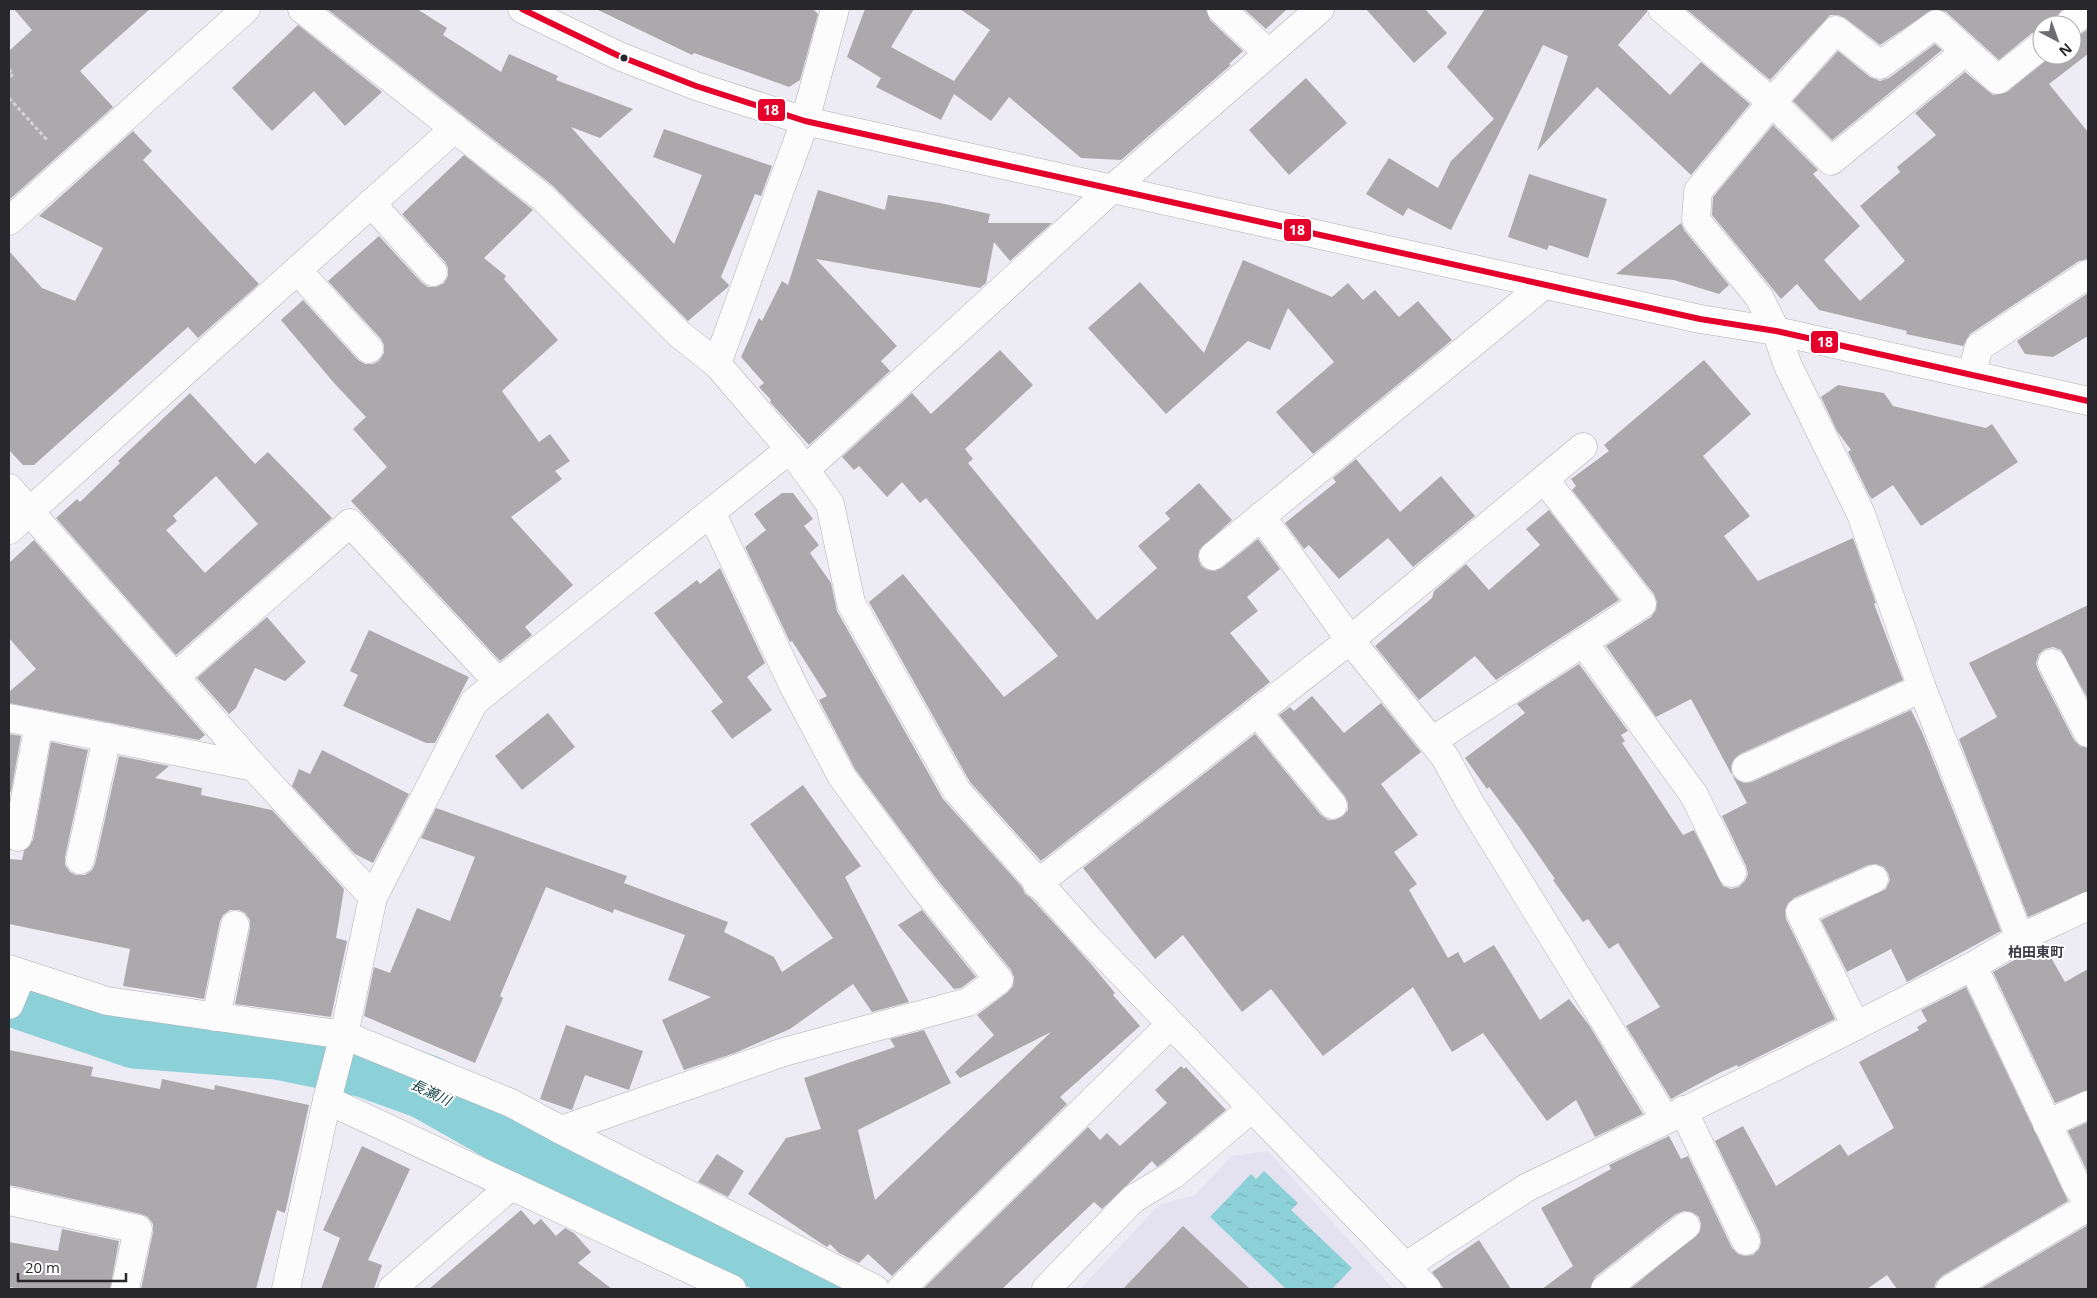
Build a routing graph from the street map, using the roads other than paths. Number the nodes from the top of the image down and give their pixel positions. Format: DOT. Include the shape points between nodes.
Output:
graph roads {
  1 [pos="246,9"];
  2 [pos="302,9"];
  3 [pos="522,9"];
  4 [pos="835,9"];
  5 [pos="1221,9"];
  6 [pos="1320,9"];
  7 [pos="1662,9"];
  8 [pos="1966,51"];
  9 [pos="2032,53"];
  10 [pos="1268,54"];
  11 [pos="1772,102"];
  12 [pos="805,121"];
  13 [pos="455,128"];
  14 [pos="1112,189"];
  15 [pos="371,203"];
  16 [pos="9,222"];
  17 [pos="297,270"];
  18 [pos="433,272"];
  19 [pos="2088,274"];
  20 [pos="1544,285"];
  21 [pos="1776,331"];
  22 [pos="369,349"];
  23 [pos="717,364"];
  24 [pos="1970,375"];
  25 [pos="2088,401"];
  26 [pos="1583,447"];
  27 [pos="798,459"];
  28 [pos="1544,479"];
  29 [pos="9,488"];
  30 [pos="29,511"];
  31 [pos="711,512"];
  32 [pos="1261,516"];
  33 [pos="9,530"];
  34 [pos="1213,556"];
  35 [pos="1350,640"];
  36 [pos="1583,642"];
  37 [pos="2052,663"];
  38 [pos="175,677"];
  39 [pos="498,682"];
  40 [pos="1922,688"];
  41 [pos="1257,712"];
  42 [pos="9,718"];
  43 [pos="39,724"];
  44 [pos="2088,732"];
  45 [pos="107,737"];
  46 [pos="1432,741"];
  47 [pos="254,767"];
  48 [pos="1746,768"];
  49 [pos="1333,805"];
  50 [pos="18,836"];
  51 [pos="80,860"];
  52 [pos="1732,873"];
  53 [pos="1874,879"];
  54 [pos="1037,884"];
  55 [pos="373,897"];
  56 [pos="2088,906"];
  57 [pos="235,925"];
  58 [pos="2020,938"];
  59 [pos="1973,966"];
  60 [pos="15,971"];
  61 [pos="9,1005"];
  62 [pos="216,1016"];
  63 [pos="1171,1024"];
  64 [pos="1856,1026"];
  65 [pos="335,1066"];
  66 [pos="2088,1105"];
  67 [pos="1252,1108"];
  68 [pos="1674,1115"];
  69 [pos="2047,1124"];
  70 [pos="561,1130"];
  71 [pos="511,1186"];
  72 [pos="9,1201"];
  73 [pos="2088,1201"];
  74 [pos="2088,1207"];
  75 [pos="1686,1226"];
  76 [pos="1746,1241"];
  77 [pos="1406,1266"];
  78 [pos="125,1289"];
  79 [pos="286,1289"];
  80 [pos="392,1289"];
  81 [pos="732,1289"];
  82 [pos="875,1289"];
  83 [pos="901,1289"];
  84 [pos="1046,1289"];
  85 [pos="1427,1289"];
  86 [pos="1605,1289"];
  87 [pos="1950,1289"];
  1 -- 16 [label="street"];
  2 -- 13 [label="street"];
  3 -- 12 [label="street" via="619,56 696,86"];
  4 -- 12 [label="street"];
  5 -- 10 [label="street"];
  6 -- 10 [label="street"];
  7 -- 11 [label="street"];
  8 -- 9 [label="street" via="1998,80"];
  8 -- 11 [label="street" via="1831,161"];
  8 -- 11 [label="street" via="1936,24 1880,65 1836,30"];
  10 -- 14 [label="street"];
  11 -- 21 [label="street" via="1698,191 1696,220 1759,297"];
  12 -- 14 [label="street"];
  12 -- 23 [label="street"];
  13 -- 15 [label="street"];
  13 -- 23 [label="street" via="542,197 678,333"];
  14 -- 20 [label="street"];
  14 -- 27 [label="street"];
  15 -- 17 [label="street"];
  15 -- 18 [label="street"];
  17 -- 22 [label="street"];
  17 -- 30 [label="street"];
  19 -- 24 [label="street" via="1979,347"];
  20 -- 21 [label="street" via="1700,319"];
  20 -- 32 [label="street"];
  21 -- 24 [label="street"];
  21 -- 40 [label="street" via="1788,366 1861,514"];
  23 -- 27 [label="street"];
  24 -- 25 [label="street"];
  26 -- 28 [label="street"];
  27 -- 31 [label="street"];
  27 -- 54 [label="street" via="830,504 851,604 957,791"];
  28 -- 35 [label="street"];
  28 -- 36 [label="street" via="1642,604"];
  29 -- 30 [label="street"];
  30 -- 33 [label="street"];
  30 -- 38 [label="street"];
  31 -- 39 [label="street"];
  31 -- 70 [label="street" via="794,688 842,777 924,888 999,980 968,1002 784,1052"];
  32 -- 34 [label="street"];
  32 -- 35 [label="street"];
  35 -- 41 [label="street"];
  35 -- 46 [label="street"];
  36 -- 46 [label="street"];
  36 -- 52 [label="street" via="1694,795"];
  37 -- 44 [label="street"];
  38 -- 39 [label="street" via="350,523"];
  38 -- 47 [label="street"];
  39 -- 55 [label="street" via="474,702"];
  40 -- 48 [label="street"];
  40 -- 58 [label="street"];
  41 -- 49 [label="street"];
  41 -- 54 [label="street"];
  42 -- 43 [label="street"];
  43 -- 45 [label="street"];
  43 -- 50 [label="street"];
  45 -- 47 [label="street"];
  45 -- 51 [label="street"];
  46 -- 68 [label="street"];
  47 -- 55 [label="street"];
  53 -- 64 [label="street" via="1800,912"];
  54 -- 63 [label="street"];
  55 -- 65 [label="street"];
  56 -- 58 [label="street"];
  57 -- 62 [label="street"];
  58 -- 59 [label="street"];
  59 -- 64 [label="street"];
  59 -- 69 [label="street"];
  60 -- 61 [label="street"];
  60 -- 62 [label="street" via="107,1001"];
  62 -- 65 [label="street"];
  63 -- 67 [label="street"];
  63 -- 83 [label="street"];
  64 -- 68 [label="street"];
  65 -- 70 [label="street" via="511,1103"];
  65 -- 71 [label="street"];
  65 -- 79 [label="street"];
  66 -- 69 [label="street"];
  67 -- 77 [label="street"];
  67 -- 84 [label="street" via="1173,1176 1134,1199"];
  68 -- 76 [label="street"];
  68 -- 77 [label="street" via="1526,1188"];
  69 -- 73 [label="street" via="2077,1186"];
  70 -- 82 [label="street"];
  71 -- 80 [label="street"];
  71 -- 81 [label="street"];
  72 -- 78 [label="street" via="138,1229"];
  74 -- 87 [label="street"];
  75 -- 86 [label="street"];
  77 -- 85 [label="street"];
}
